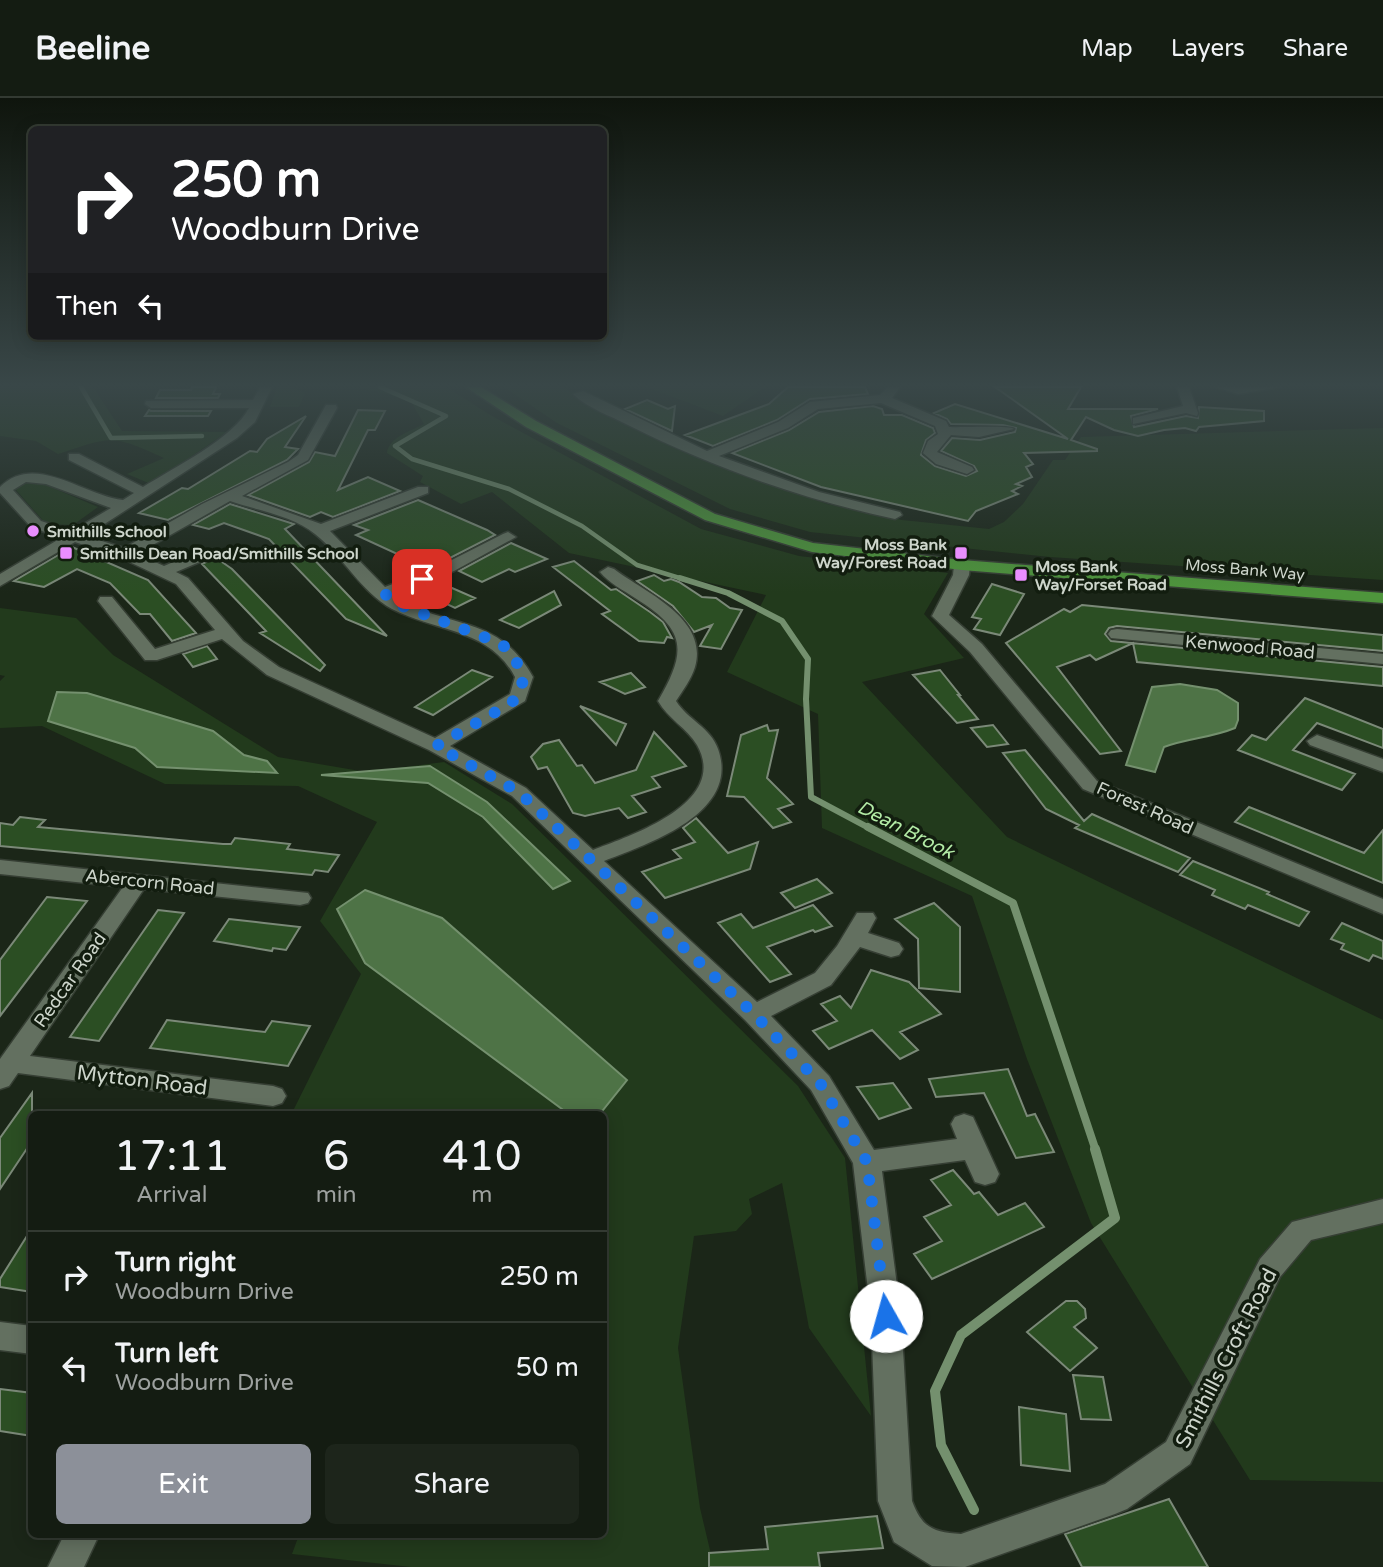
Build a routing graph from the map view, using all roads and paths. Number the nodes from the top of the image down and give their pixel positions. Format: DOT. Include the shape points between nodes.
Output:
graph roads {
  1 [pos="201,456"];
  2 [pos="304,456"];
  3 [pos="592,456"];
  4 [pos="609,456"];
  5 [pos="711,456"];
  6 [pos="934,456"];
  7 [pos="74,457"];
  8 [pos="983,469"];
  9 [pos="4,485"];
  10 [pos="423,490"];
  11 [pos="144,493"];
  12 [pos="229,496"];
  13 [pos="125,505"];
  14 [pos="895,515"];
  15 [pos="320,530"];
  16 [pos="75,535"];
  17 [pos="508,537"];
  18 [pos="478,551"];
  19 [pos="125,554"];
  20 [pos="203,555"];
  21 [pos="494,558"];
  22 [pos="962,565"];
  23 [pos="166,571"];
  24 [pos="615,574"];
  25 [pos="3,576"];
  26 [pos="1383,588"];
  27 [pos="384,593"];
  28 [pos="1383,598"];
  29 [pos="106,601"];
  30 [pos="226,632"];
  31 [pos="1117,635"];
  32 [pos="1383,659"];
  33 [pos="1317,741"];
  34 [pos="436,746"];
  35 [pos="1383,766"];
  36 [pos="591,858"];
  37 [pos="0,867"];
  38 [pos="139,880"];
  39 [pos="300,898"];
  40 [pos="1383,907"];
  41 [pos="891,948"];
  42 [pos="754,1014"];
  43 [pos="6,1071"];
  44 [pos="273,1096"];
  45 [pos="867,1162"];
  46 [pos="985,1174"];
  47 [pos="1383,1210"];
  48 [pos="0,1336"];
  49 [pos="28,1340"];
  50 [pos="80,1538"];
  51 [pos="66,1567"];
  1 -- 11 [label="street"];
  2 -- 12 [label="street"];
  3 -- 22 [label="highway, Moss Bank Way" via="710,517 812,547"];
  4 -- 26 [label="highway, Moss Bank Way" via="753,523 812,538 972,557"];
  5 -- 14 [label="street" via="757,475"];
  6 -- 8 [label="street" via="966,474"];
  7 -- 11 [label="street"];
  9 -- 13 [label="street" via="44,478 100,501"];
  9 -- 16 [label="street, Smithills Croft Road" via="9,497 36,524"];
  10 -- 15 [label="street"];
  11 -- 13 [label="street"];
  12 -- 15 [label="street"];
  12 -- 19 [label="street"];
  13 -- 16 [label="street"];
  15 -- 27 [label="street"];
  16 -- 19 [label="street, Smithills Croft Road"];
  16 -- 25 [label="street"];
  17 -- 18 [label="street"];
  18 -- 21 [label="street"];
  18 -- 27 [label="street"];
  19 -- 23 [label="street, Smithills Croft Road"];
  20 -- 23 [label="street"];
  22 -- 28 [label="highway, Moss Bank Way"];
  22 -- 40 [label="street, Forest Road" via="940,616 975,648 1090,785"];
  23 -- 30 [label="street, Smithills Croft Road" via="182,581"];
  24 -- 36 [label="street" via="630,590 666,609 679,623 687,663 667,701 709,750 710,783 702,800 684,816"];
  27 -- 34 [label="street" via="397,604 500,643 512,653 524,677 518,697 508,705"];
  29 -- 30 [label="street" via="151,656"];
  30 -- 34 [label="street, Smithills Croft Road" via="253,659 273,671"];
  31 -- 32 [label="street, Kenwood Road"];
  33 -- 35 [label="street"];
  34 -- 36 [label="street, Smithills Croft Road" via="519,792"];
  36 -- 42 [label="street, Smithills Croft Road"];
  37 -- 38 [label="street, Abercorn Road"];
  38 -- 39 [label="street, Abercorn Road"];
  38 -- 43 [label="street, Redcar Road"];
  41 -- 42 [label="street" via="860,927 823,979"];
  42 -- 45 [label="street, Smithills Croft Road" via="820,1083"];
  43 -- 44 [label="street, Mytton Road"];
  45 -- 46 [label="street" via="969,1136"];
  45 -- 47 [label="street, Smithills Croft Road" via="886,1316 895,1501 906,1530 932,1549 961,1551 1115,1497 1178,1453 1270,1268 1302,1230"];
  48 -- 49 [label="street"];
  50 -- 51 [label="street"];
}
